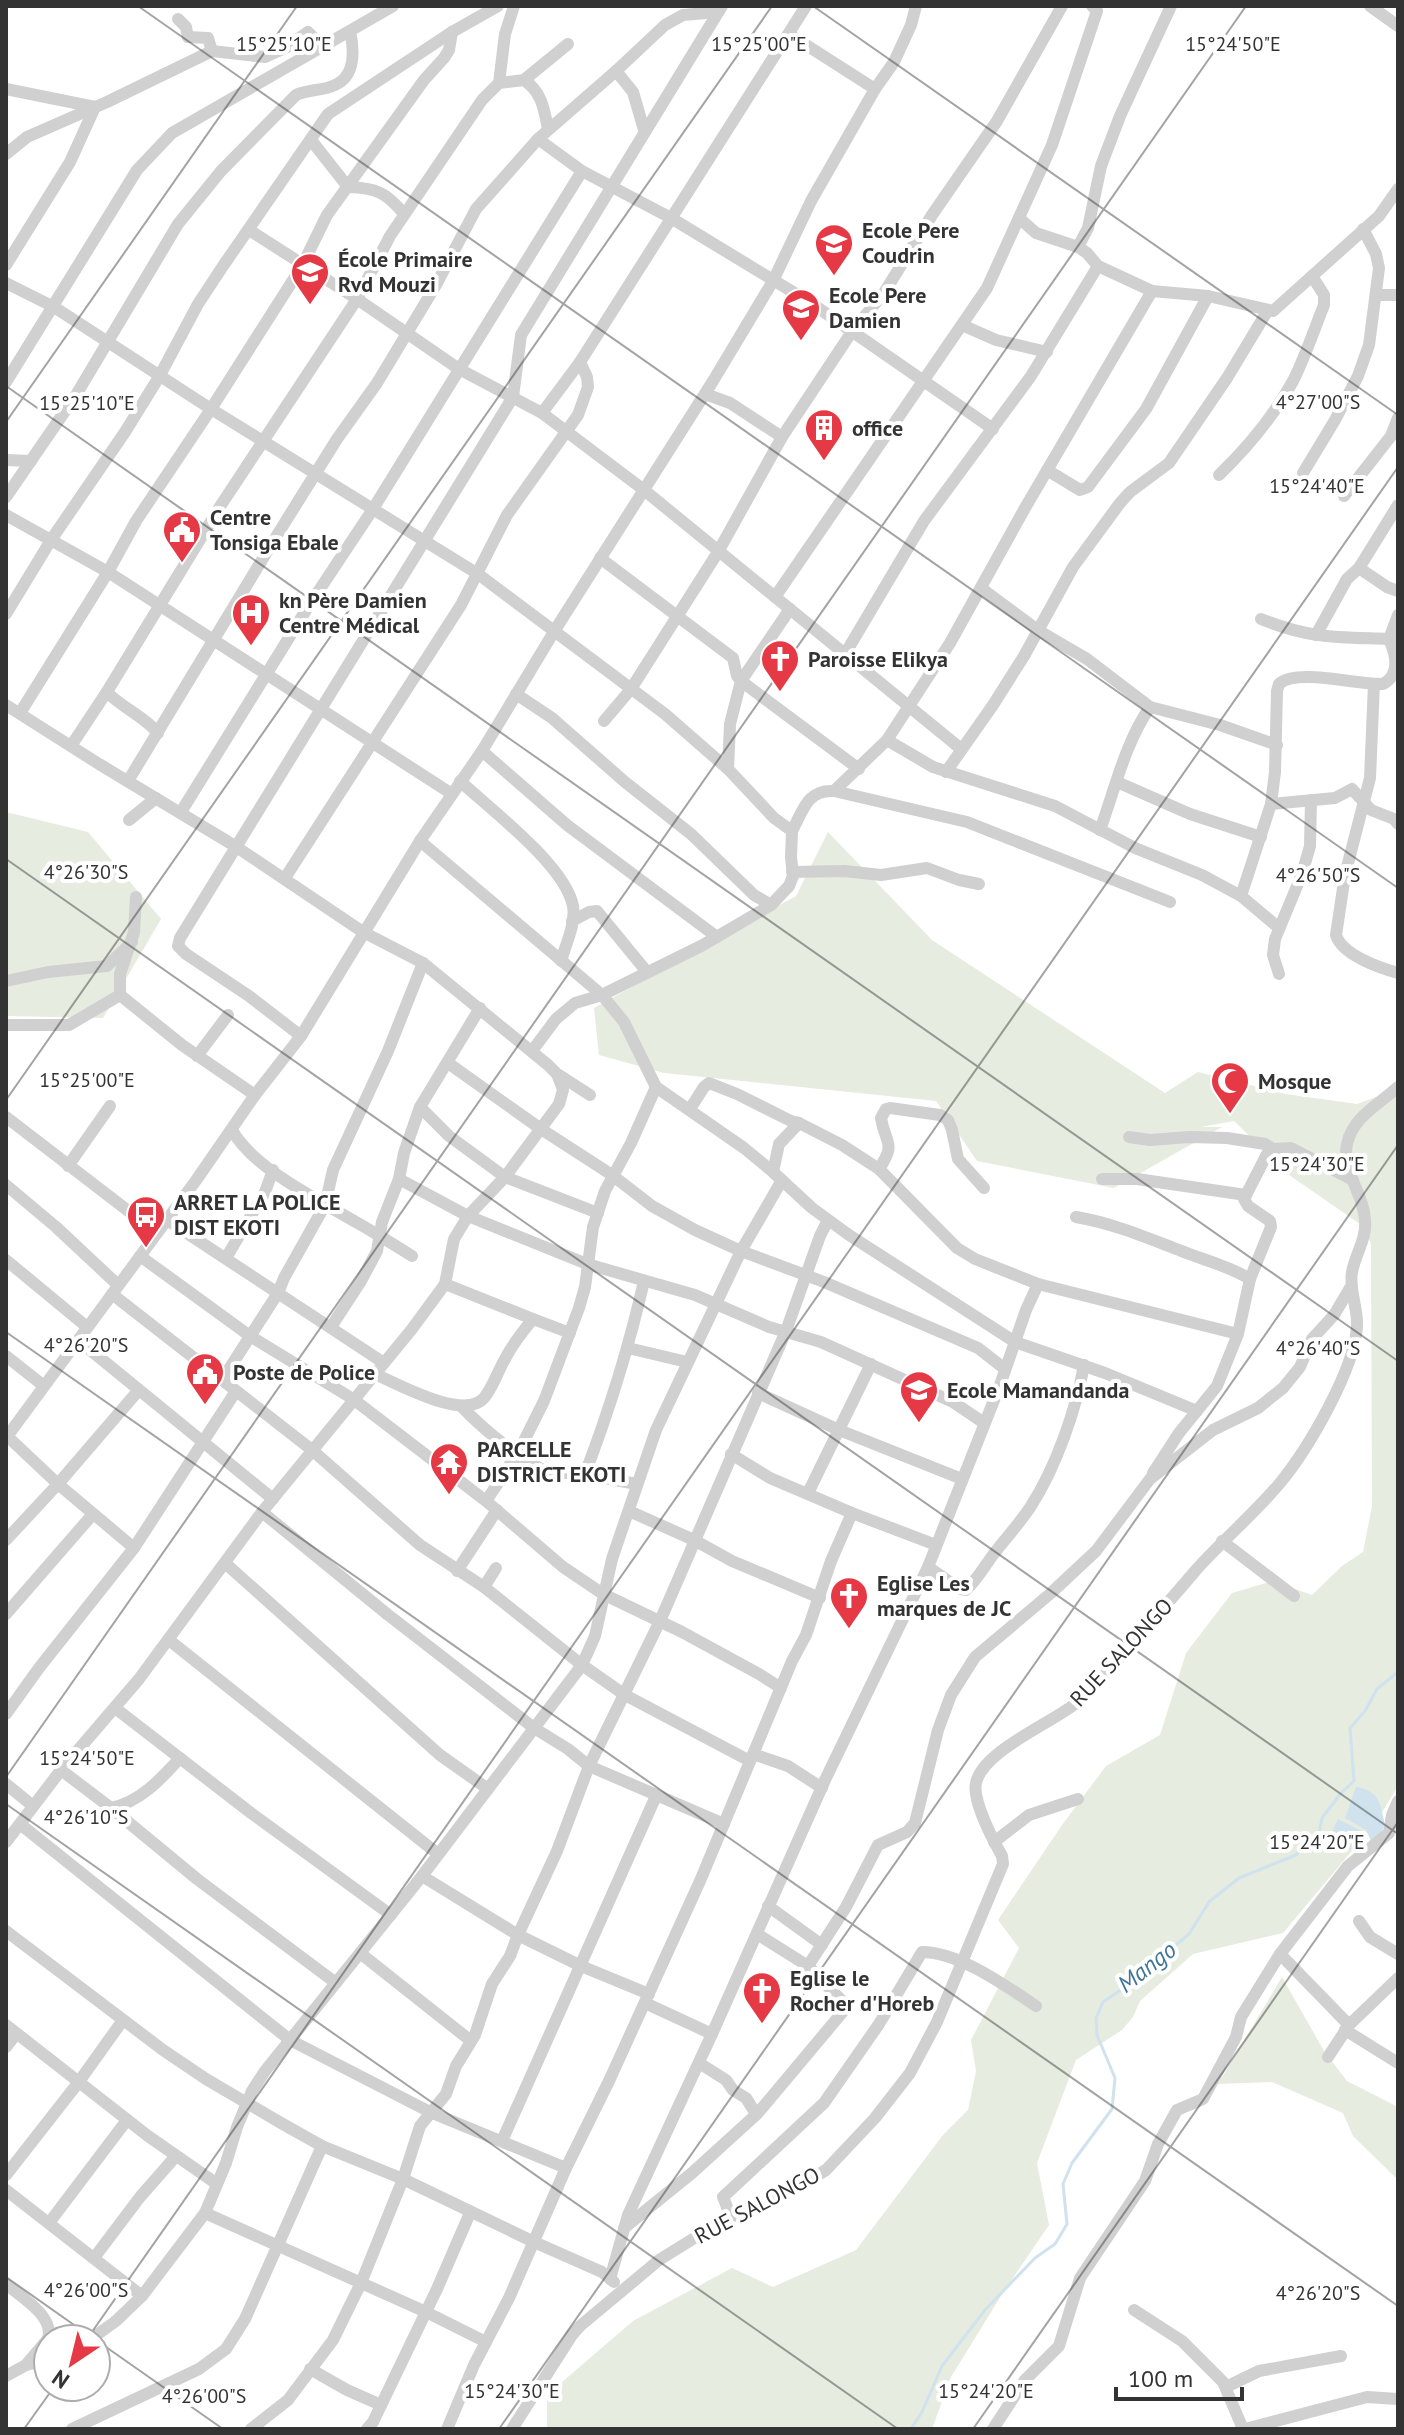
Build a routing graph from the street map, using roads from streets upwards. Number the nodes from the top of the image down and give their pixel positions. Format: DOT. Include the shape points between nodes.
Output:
graph roads {
  1 [pos="393,6"];
  2 [pos="498,6"];
  3 [pos="514,6"];
  4 [pos="806,6"];
  5 [pos="916,6"];
  6 [pos="1062,6"];
  7 [pos="1092,6"];
  8 [pos="1171,6"];
  9 [pos="1370,6"];
  10 [pos="720,9"];
  11 [pos="178,19"];
  12 [pos="1398,26"];
  13 [pos="350,31"];
  14 [pos="452,32"];
  15 [pos="789,34"];
  16 [pos="568,44"];
  17 [pos="323,47"];
  18 [pos="212,51"];
  19 [pos="616,71"];
  20 [pos="524,80"];
  21 [pos="499,83"];
  22 [pos="6,89"];
  23 [pos="875,89"];
  24 [pos="95,107"];
  25 [pos="548,129"];
  26 [pos="644,130"];
  27 [pos="538,139"];
  28 [pos="311,140"];
  29 [pos="6,153"];
  30 [pos="582,171"];
  31 [pos="612,186"];
  32 [pos="348,187"];
  33 [pos="1398,189"];
  34 [pos="404,214"];
  35 [pos="671,218"];
  36 [pos="1019,218"];
  37 [pos="1363,229"];
  38 [pos="249,230"];
  39 [pos="1078,247"];
  40 [pos="6,265"];
  41 [pos="302,266"];
  42 [pos="1098,266"];
  43 [pos="1312,276"];
  44 [pos="773,281"];
  45 [pos="6,283"];
  46 [pos="1152,291"];
  47 [pos="1376,295"];
  48 [pos="1398,295"];
  49 [pos="1208,296"];
  50 [pos="357,299"];
  51 [pos="54,307"];
  52 [pos="1268,310"];
  53 [pos="962,325"];
  54 [pos="853,330"];
  55 [pos="405,334"];
  56 [pos="107,342"];
  57 [pos="1047,352"];
  58 [pos="580,362"];
  59 [pos="459,369"];
  60 [pos="159,377"];
  61 [pos="924,380"];
  62 [pos="6,382"];
  63 [pos="705,394"];
  64 [pos="513,397"];
  65 [pos="211,409"];
  66 [pos="542,413"];
  67 [pos="1398,418"];
  68 [pos="993,429"];
  69 [pos="567,432"];
  70 [pos="782,437"];
  71 [pos="263,442"];
  72 [pos="6,460"];
  73 [pos="31,461"];
  74 [pos="1047,470"];
  75 [pos="1303,473"];
  76 [pos="315,474"];
  77 [pos="1219,475"];
  78 [pos="644,490"];
  79 [pos="1344,496"];
  80 [pos="6,497"];
  81 [pos="1398,505"];
  82 [pos="373,509"];
  83 [pos="6,515"];
  84 [pos="51,540"];
  85 [pos="423,540"];
  86 [pos="718,552"];
  87 [pos="600,558"];
  88 [pos="1359,568"];
  89 [pos="108,572"];
  90 [pos="478,574"];
  91 [pos="981,588"];
  92 [pos="1398,591"];
  93 [pos="775,597"];
  94 [pos="160,607"];
  95 [pos="790,609"];
  96 [pos="6,614"];
  97 [pos="678,615"];
  98 [pos="1398,615"];
  99 [pos="1261,619"];
  100 [pos="555,630"];
  101 [pos="1039,631"];
  102 [pos="1316,635"];
  103 [pos="1393,640"];
  104 [pos="214,642"];
  105 [pos="845,654"];
  106 [pos="267,676"];
  107 [pos="741,681"];
  108 [pos="1374,684"];
  109 [pos="631,689"];
  110 [pos="107,692"];
  111 [pos="516,694"];
  112 [pos="6,705"];
  113 [pos="909,706"];
  114 [pos="1150,707"];
  115 [pos="322,709"];
  116 [pos="20,713"];
  117 [pos="604,721"];
  118 [pos="158,733"];
  119 [pos="887,740"];
  120 [pos="374,742"];
  121 [pos="1277,745"];
  122 [pos="71,746"];
  123 [pos="960,748"];
  124 [pos="482,751"];
  125 [pos="728,769"];
  126 [pos="859,769"];
  127 [pos="946,772"];
  128 [pos="128,781"];
  129 [pos="460,781"];
  130 [pos="1117,782"];
  131 [pos="834,791"];
  132 [pos="452,794"];
  133 [pos="156,798"];
  134 [pos="1311,800"];
  135 [pos="1271,804"];
  136 [pos="1364,804"];
  137 [pos="181,812"];
  138 [pos="129,820"];
  139 [pos="1398,824"];
  140 [pos="1100,830"];
  141 [pos="792,831"];
  142 [pos="1261,837"];
  143 [pos="420,841"];
  144 [pos="235,846"];
  145 [pos="792,872"];
  146 [pos="285,878"];
  147 [pos="979,884"];
  148 [pos="1241,896"];
  149 [pos="136,897"];
  150 [pos="1170,902"];
  151 [pos="771,905"];
  152 [pos="572,921"];
  153 [pos="1279,928"];
  154 [pos="363,932"];
  155 [pos="717,937"];
  156 [pos="132,942"];
  157 [pos="561,961"];
  158 [pos="423,963"];
  159 [pos="647,972"];
  160 [pos="1398,973"];
  161 [pos="1279,974"];
  162 [pos="6,981"];
  163 [pos="120,995"];
  164 [pos="602,995"];
  165 [pos="480,1008"];
  166 [pos="228,1015"];
  167 [pos="6,1025"];
  168 [pos="301,1036"];
  169 [pos="532,1051"];
  170 [pos="197,1056"];
  171 [pos="448,1063"];
  172 [pos="557,1074"];
  173 [pos="656,1087"];
  174 [pos="1398,1087"];
  175 [pos="255,1095"];
  176 [pos="590,1095"];
  177 [pos="110,1106"];
  178 [pos="420,1107"];
  179 [pos="690,1109"];
  180 [pos="6,1117"];
  181 [pos="799,1123"];
  182 [pos="541,1129"];
  183 [pos="232,1130"];
  184 [pos="1129,1137"];
  185 [pos="1273,1149"];
  186 [pos="68,1166"];
  187 [pos="879,1169"];
  188 [pos="273,1170"];
  189 [pos="612,1175"];
  190 [pos="778,1176"];
  191 [pos="505,1177"];
  192 [pos="399,1179"];
  193 [pos="1102,1179"];
  194 [pos="1353,1180"];
  195 [pos="6,1185"];
  196 [pos="984,1188"];
  197 [pos="1246,1195"];
  198 [pos="325,1205"];
  199 [pos="598,1213"];
  200 [pos="468,1216"];
  201 [pos="1076,1217"];
  202 [pos="167,1220"];
  203 [pos="828,1220"];
  204 [pos="157,1233"];
  205 [pos="378,1235"];
  206 [pos="741,1251"];
  207 [pos="140,1256"];
  208 [pos="412,1256"];
  209 [pos="226,1258"];
  210 [pos="6,1260"];
  211 [pos="587,1264"];
  212 [pos="807,1276"];
  213 [pos="1250,1279"];
  214 [pos="644,1281"];
  215 [pos="445,1284"];
  216 [pos="1038,1284"];
  217 [pos="1351,1287"];
  218 [pos="115,1290"];
  219 [pos="278,1293"];
  220 [pos="715,1305"];
  221 [pos="533,1319"];
  222 [pos="87,1327"];
  223 [pos="331,1327"];
  224 [pos="786,1331"];
  225 [pos="570,1333"];
  226 [pos="1238,1334"];
  227 [pos="250,1336"];
  228 [pos="78,1340"];
  229 [pos="1015,1342"];
  230 [pos="628,1348"];
  231 [pos="6,1356"];
  232 [pos="687,1362"];
  233 [pos="871,1364"];
  234 [pos="1084,1365"];
  235 [pos="379,1369"];
  236 [pos="1005,1369"];
  237 [pos="222,1380"];
  238 [pos="44,1386"];
  239 [pos="138,1391"];
  240 [pos="236,1391"];
  241 [pos="758,1393"];
  242 [pos="353,1399"];
  243 [pos="461,1406"];
  244 [pos="1197,1411"];
  245 [pos="984,1423"];
  246 [pos="839,1430"];
  247 [pos="8,1432"];
  248 [pos="202,1441"];
  249 [pos="312,1450"];
  250 [pos="731,1454"];
  251 [pos="514,1459"];
  252 [pos="585,1474"];
  253 [pos="962,1479"];
  254 [pos="1150,1479"];
  255 [pos="58,1484"];
  256 [pos="637,1484"];
  257 [pos="808,1493"];
  258 [pos="273,1499"];
  259 [pos="486,1501"];
  260 [pos="497,1510"];
  261 [pos="629,1511"];
  262 [pos="262,1512"];
  263 [pos="852,1513"];
  264 [pos="93,1514"];
  265 [pos="6,1540"];
  266 [pos="694,1540"];
  267 [pos="1222,1541"];
  268 [pos="936,1545"];
  269 [pos="134,1548"];
  270 [pos="225,1563"];
  271 [pos="928,1567"];
  272 [pos="496,1568"];
  273 [pos="457,1571"];
  274 [pos="484,1587"];
  275 [pos="603,1594"];
  276 [pos="1294,1596"];
  277 [pos="820,1598"];
  278 [pos="6,1614"];
  279 [pos="660,1621"];
  280 [pos="169,1640"];
  281 [pos="582,1665"];
  282 [pos="781,1688"];
  283 [pos="625,1695"];
  284 [pos="115,1708"];
  285 [pos="6,1714"];
  286 [pos="534,1728"];
  287 [pos="180,1758"];
  288 [pos="752,1758"];
  289 [pos="589,1766"];
  290 [pos="61,1770"];
  291 [pos="6,1784"];
  292 [pos="822,1788"];
  293 [pos="488,1789"];
  294 [pos="656,1796"];
  295 [pos="1078,1799"];
  296 [pos="1398,1801"];
  297 [pos="33,1806"];
  298 [pos="111,1808"];
  299 [pos="20,1824"];
  300 [pos="724,1824"];
  301 [pos="1394,1834"];
  302 [pos="6,1842"];
  303 [pos="994,1842"];
  304 [pos="438,1854"];
  305 [pos="422,1876"];
  306 [pos="768,1906"];
  307 [pos="391,1915"];
  308 [pos="1359,1921"];
  309 [pos="6,1931"];
  310 [pos="757,1934"];
  311 [pos="518,1935"];
  312 [pos="822,1945"];
  313 [pos="360,1953"];
  314 [pos="1280,1954"];
  315 [pos="1398,1954"];
  316 [pos="963,1963"];
  317 [pos="581,1966"];
  318 [pos="808,1966"];
  319 [pos="1398,1978"];
  320 [pos="336,1983"];
  321 [pos="647,1998"];
  322 [pos="1036,2006"];
  323 [pos="123,2020"];
  324 [pos="1347,2027"];
  325 [pos="11,2030"];
  326 [pos="712,2034"];
  327 [pos="290,2040"];
  328 [pos="471,2041"];
  329 [pos="6,2047"];
  330 [pos="1328,2057"];
  331 [pos="699,2063"];
  332 [pos="1398,2063"];
  333 [pos="78,2083"];
  334 [pos="248,2103"];
  335 [pos="430,2112"];
  336 [pos="756,2114"];
  337 [pos="127,2120"];
  338 [pos="502,2141"];
  339 [pos="322,2146"];
  340 [pos="176,2156"];
  341 [pos="566,2168"];
  342 [pos="6,2175"];
  343 [pos="403,2179"];
  344 [pos="217,2184"];
  345 [pos="6,2190"];
  346 [pos="205,2213"];
  347 [pos="470,2213"];
  348 [pos="731,2217"];
  349 [pos="49,2223"];
  350 [pos="624,2228"];
  351 [pos="534,2242"];
  352 [pos="278,2247"];
  353 [pos="94,2258"];
  354 [pos="610,2279"];
  355 [pos="361,2283"];
  356 [pos="6,2284"];
  357 [pos="622,2290"];
  358 [pos="142,2296"];
  359 [pos="1134,2310"];
  360 [pos="426,2312"];
  361 [pos="48,2323"];
  362 [pos="112,2324"];
  363 [pos="486,2342"];
  364 [pos="1341,2356"];
  365 [pos="32,2358"];
  366 [pos="32,2364"];
  367 [pos="26,2365"];
  368 [pos="310,2369"];
  369 [pos="6,2376"];
  370 [pos="1226,2387"];
  371 [pos="1398,2399"];
  372 [pos="381,2405"];
  373 [pos="72,2429"];
  374 [pos="251,2429"];
  375 [pos="367,2429"];
  376 [pos="447,2429"];
  377 [pos="512,2429"];
  378 [pos="993,2429"];
  379 [pos="1244,2429"];
  1 -- 13 [label="street"];
  2 -- 14 [label="street"];
  3 -- 21 [label="street"];
  4 -- 15 [label="street"];
  5 -- 23 [label="street" via="897,56"];
  6 -- 54 [label="street" via="997,121 884,293"];
  7 -- 36 [label="street" via="1097,11 1053,143"];
  8 -- 39 [label="street" via="1120,116"];
  9 -- 12 [label="street"];
  10 -- 19 [label="street" via="674,19"];
  10 -- 26 [label="street"];
  11 -- 18 [label="street" via="188,37 208,38"];
  13 -- 17 [label="street"];
  13 -- 56 [label="street" via="354,58 343,80 296,95 221,171 178,224"];
  14 -- 28 [label="street" via="334,108"];
  14 -- 32 [label="street" via="444,58"];
  15 -- 23 [label="street"];
  15 -- 35 [label="street"];
  16 -- 20 [label="street"];
  17 -- 18 [label="street" via="308,32 265,57"];
  17 -- 51 [label="street" via="172,133 137,170"];
  18 -- 24 [label="street"];
  19 -- 25 [label="street"];
  19 -- 26 [label="street" via="633,92"];
  20 -- 21 [label="street"];
  20 -- 25 [label="street" via="543,102"];
  21 -- 34 [label="street"];
  22 -- 24 [label="street"];
  23 -- 44 [label="street"];
  24 -- 29 [label="street" via="27,137"];
  24 -- 40 [label="street" via="70,162"];
  25 -- 27 [label="street"];
  26 -- 31 [label="street"];
  27 -- 30 [label="street"];
  27 -- 55 [label="street" via="476,209"];
  28 -- 32 [label="street"];
  28 -- 38 [label="street"];
  30 -- 31 [label="street"];
  30 -- 59 [label="street"];
  31 -- 35 [label="street"];
  31 -- 64 [label="street" via="521,335"];
  32 -- 34 [label="street" via="388,196"];
  32 -- 41 [label="street" via="327,215"];
  33 -- 37 [label="street"];
  34 -- 50 [label="street"];
  35 -- 44 [label="street"];
  35 -- 58 [label="street"];
  36 -- 39 [label="street" via="1036,233"];
  36 -- 53 [label="street" via="987,288"];
  37 -- 43 [label="street"];
  37 -- 47 [label="street" via="1379,268"];
  38 -- 41 [label="street"];
  38 -- 60 [label="street" via="198,304"];
  39 -- 42 [label="street"];
  41 -- 50 [label="street"];
  41 -- 65 [label="street"];
  42 -- 46 [label="street"];
  42 -- 57 [label="street"];
  43 -- 52 [label="street" via="1278,308"];
  43 -- 77 [label="street" via="1324,305 1294,378 1263,428"];
  44 -- 54 [label="street"];
  44 -- 63 [label="street"];
  45 -- 51 [label="street"];
  46 -- 49 [label="street"];
  46 -- 74 [label="street"];
  47 -- 48 [label="street"];
  47 -- 75 [label="street" via="1364,361"];
  49 -- 52 [label="street"];
  49 -- 74 [label="street" via="1146,409 1088,487 1080,490"];
  50 -- 55 [label="street"];
  50 -- 71 [label="street"];
  51 -- 56 [label="street"];
  51 -- 62 [label="street"];
  52 -- 101 [label="street" via="1169,463 1130,492 1073,567"];
  53 -- 57 [label="street" via="996,340"];
  53 -- 61 [label="street"];
  54 -- 61 [label="street"];
  54 -- 70 [label="street"];
  55 -- 59 [label="street"];
  55 -- 76 [label="street"];
  56 -- 60 [label="street"];
  56 -- 73 [label="street"];
  57 -- 68 [label="street"];
  58 -- 66 [label="street"];
  58 -- 69 [label="street" via="587,377 586,398"];
  59 -- 64 [label="street"];
  59 -- 82 [label="street"];
  60 -- 65 [label="street"];
  60 -- 84 [label="street"];
  61 -- 68 [label="street"];
  61 -- 93 [label="street"];
  63 -- 70 [label="street" via="730,403"];
  63 -- 78 [label="street"];
  64 -- 66 [label="street"];
  64 -- 85 [label="street"];
  65 -- 71 [label="street"];
  65 -- 89 [label="street"];
  66 -- 69 [label="street"];
  67 -- 79 [label="street" via="1391,436"];
  68 -- 105 [label="street" via="924,521"];
  69 -- 78 [label="street"];
  69 -- 90 [label="street" via="507,515"];
  70 -- 86 [label="street"];
  71 -- 76 [label="street"];
  71 -- 94 [label="street"];
  72 -- 73 [label="street"];
  73 -- 80 [label="street"];
  74 -- 91 [label="street"];
  76 -- 82 [label="street"];
  76 -- 104 [label="street"];
  78 -- 86 [label="street"];
  78 -- 87 [label="street"];
  81 -- 88 [label="street"];
  82 -- 85 [label="street"];
  82 -- 106 [label="street"];
  83 -- 84 [label="street"];
  84 -- 89 [label="street"];
  84 -- 96 [label="street"];
  85 -- 90 [label="street"];
  85 -- 115 [label="street"];
  86 -- 93 [label="street"];
  86 -- 97 [label="street"];
  87 -- 97 [label="street"];
  87 -- 100 [label="street"];
  88 -- 92 [label="street"];
  88 -- 102 [label="street" via="1347,579"];
  89 -- 94 [label="street"];
  89 -- 116 [label="street"];
  90 -- 100 [label="street"];
  90 -- 120 [label="street"];
  91 -- 101 [label="street"];
  91 -- 113 [label="street"];
  93 -- 95 [label="street"];
  94 -- 104 [label="street"];
  94 -- 110 [label="street"];
  95 -- 105 [label="street"];
  95 -- 107 [label="street"];
  97 -- 107 [label="street" via="733,658"];
  97 -- 109 [label="street"];
  98 -- 103 [label="street"];
  99 -- 102 [label="street"];
  100 -- 109 [label="street"];
  100 -- 111 [label="street"];
  101 -- 114 [label="street" via="1087,659"];
  101 -- 123 [label="street"];
  102 -- 103 [label="street"];
  103 -- 108 [label="street" via="1395,671 1388,681"];
  104 -- 106 [label="street"];
  104 -- 118 [label="street"];
  105 -- 113 [label="street"];
  106 -- 115 [label="street"];
  106 -- 137 [label="street"];
  107 -- 125 [label="street" via="730,724"];
  107 -- 126 [label="street"];
  108 -- 121 [label="street" via="1304,677 1281,681"];
  108 -- 136 [label="street"];
  109 -- 117 [label="street"];
  109 -- 125 [label="street"];
  110 -- 118 [label="street"];
  110 -- 122 [label="street"];
  111 -- 124 [label="street"];
  111 -- 151 [label="street" via="552,718"];
  112 -- 116 [label="street"];
  113 -- 119 [label="street"];
  113 -- 123 [label="street"];
  114 -- 121 [label="street"];
  114 -- 130 [label="street"];
  115 -- 120 [label="street"];
  115 -- 144 [label="street"];
  116 -- 122 [label="street"];
  118 -- 128 [label="street"];
  119 -- 126 [label="street"];
  119 -- 127 [label="street"];
  120 -- 132 [label="street"];
  120 -- 146 [label="street"];
  121 -- 135 [label="street"];
  122 -- 128 [label="street"];
  123 -- 127 [label="street"];
  124 -- 129 [label="street"];
  124 -- 155 [label="street" via="567,825"];
  125 -- 141 [label="street"];
  126 -- 131 [label="street"];
  127 -- 140 [label="street" via="1055,806"];
  128 -- 133 [label="street"];
  129 -- 132 [label="street"];
  129 -- 152 [label="street" via="554,871 573,905"];
  130 -- 140 [label="street"];
  130 -- 142 [label="street"];
  131 -- 141 [label="street" via="811,797"];
  131 -- 150 [label="street" via="967,822"];
  132 -- 143 [label="street"];
  133 -- 137 [label="street"];
  133 -- 138 [label="street"];
  134 -- 135 [label="street"];
  134 -- 136 [label="street" via="1335,798 1352,789"];
  134 -- 153 [label="street" via="1310,846"];
  135 -- 142 [label="street"];
  136 -- 139 [label="street"];
  136 -- 160 [label="street" via="1336,935 1367,962"];
  137 -- 144 [label="street"];
  140 -- 148 [label="street"];
  141 -- 145 [label="street"];
  142 -- 148 [label="street"];
  143 -- 154 [label="street"];
  143 -- 157 [label="street"];
  144 -- 146 [label="street"];
  144 -- 168 [label="street" via="178,946"];
  145 -- 147 [label="street" via="881,875 927,868"];
  145 -- 151 [label="street" via="789,886"];
  146 -- 154 [label="street"];
  148 -- 153 [label="street"];
  149 -- 156 [label="street"];
  151 -- 155 [label="street"];
  152 -- 157 [label="street"];
  152 -- 159 [label="street" via="597,911"];
  153 -- 161 [label="street" via="1273,955"];
  154 -- 158 [label="street"];
  154 -- 168 [label="street"];
  155 -- 159 [label="street"];
  156 -- 162 [label="street" via="107,966"];
  156 -- 163 [label="street" via="120,974"];
  157 -- 164 [label="street"];
  158 -- 165 [label="street"];
  158 -- 198 [label="street" via="333,1170"];
  159 -- 164 [label="street"];
  163 -- 167 [label="street" via="69,1025"];
  163 -- 170 [label="street"];
  164 -- 169 [label="street" via="567,1009"];
  164 -- 173 [label="street" via="624,1022"];
  165 -- 169 [label="street"];
  165 -- 171 [label="street"];
  166 -- 170 [label="street"];
  168 -- 175 [label="street"];
  169 -- 172 [label="street"];
  170 -- 175 [label="street"];
  171 -- 178 [label="street"];
  171 -- 182 [label="street"];
  172 -- 176 [label="street"];
  172 -- 182 [label="street" via="561,1098"];
  173 -- 179 [label="street"];
  173 -- 189 [label="street"];
  174 -- 194 [label="street, RUE SALONGO" via="1365,1113 1351,1132 1346,1161"];
  175 -- 183 [label="street"];
  177 -- 186 [label="street"];
  178 -- 191 [label="street"];
  178 -- 192 [label="street"];
  179 -- 181 [label="street" via="709,1083"];
  179 -- 190 [label="street"];
  180 -- 186 [label="street"];
  181 -- 187 [label="street"];
  181 -- 190 [label="street" via="779,1144"];
  182 -- 189 [label="street"];
  182 -- 191 [label="street"];
  183 -- 188 [label="street" via="246,1150"];
  183 -- 202 [label="street"];
  184 -- 185 [label="street" via="1227,1138"];
  185 -- 194 [label="street" via="1291,1148"];
  185 -- 197 [label="street"];
  186 -- 204 [label="street"];
  187 -- 196 [label="street" via="890,1144 881,1118 886,1109 940,1115 951,1124 958,1159"];
  187 -- 216 [label="street" via="957,1248"];
  188 -- 198 [label="street"];
  188 -- 209 [label="street"];
  189 -- 199 [label="street"];
  189 -- 206 [label="street" via="652,1206"];
  190 -- 203 [label="street"];
  190 -- 206 [label="street"];
  191 -- 199 [label="street"];
  191 -- 200 [label="street"];
  192 -- 200 [label="street"];
  192 -- 205 [label="street"];
  193 -- 197 [label="street"];
  194 -- 217 [label="street, RUE SALONGO" via="1366,1226"];
  195 -- 218 [label="street" via="56,1227"];
  197 -- 213 [label="street" via="1245,1203 1271,1227"];
  198 -- 205 [label="street"];
  198 -- 219 [label="street"];
  199 -- 211 [label="street"];
  200 -- 211 [label="street"];
  200 -- 215 [label="street" via="454,1239"];
  201 -- 213 [label="street" via="1131,1232"];
  202 -- 204 [label="street"];
  202 -- 209 [label="street"];
  203 -- 212 [label="street"];
  203 -- 229 [label="street"];
  204 -- 207 [label="street"];
  205 -- 208 [label="street"];
  205 -- 223 [label="street" via="377,1251"];
  206 -- 212 [label="street"];
  206 -- 220 [label="street"];
  207 -- 218 [label="street"];
  207 -- 227 [label="street"];
  209 -- 219 [label="street"];
  210 -- 222 [label="street"];
  211 -- 214 [label="street"];
  211 -- 225 [label="street"];
  212 -- 224 [label="street"];
  212 -- 236 [label="street" via="978,1348"];
  213 -- 226 [label="street"];
  214 -- 220 [label="street"];
  214 -- 230 [label="street"];
  215 -- 221 [label="street"];
  215 -- 235 [label="street"];
  216 -- 226 [label="street"];
  216 -- 229 [label="street"];
  217 -- 254 [label="street" via="1283,1388 1258,1408 1213,1430"];
  217 -- 267 [label="street, RUE SALONGO" via="1357,1325 1335,1392 1299,1458"];
  218 -- 222 [label="street"];
  218 -- 237 [label="street"];
  219 -- 223 [label="street"];
  219 -- 227 [label="street"];
  220 -- 224 [label="street"];
  220 -- 232 [label="street"];
  221 -- 225 [label="street"];
  221 -- 243 [label="street" via="484,1397"];
  222 -- 228 [label="street"];
  223 -- 235 [label="street"];
  224 -- 233 [label="street"];
  224 -- 241 [label="street"];
  225 -- 251 [label="street"];
  226 -- 244 [label="street" via="1217,1386"];
  227 -- 237 [label="street"];
  227 -- 242 [label="street"];
  228 -- 238 [label="street"];
  228 -- 239 [label="street"];
  229 -- 234 [label="street"];
  229 -- 236 [label="street"];
  230 -- 232 [label="street"];
  230 -- 252 [label="street"];
  231 -- 238 [label="street"];
  232 -- 256 [label="street"];
  233 -- 245 [label="street" via="953,1402"];
  233 -- 246 [label="street"];
  234 -- 244 [label="street"];
  234 -- 271 [label="street" via="1058,1451 1022,1519 966,1590"];
  235 -- 242 [label="street"];
  235 -- 243 [label="street" via="412,1391"];
  236 -- 245 [label="street"];
  237 -- 240 [label="street"];
  238 -- 247 [label="street"];
  239 -- 248 [label="street"];
  239 -- 255 [label="street"];
  240 -- 248 [label="street"];
  240 -- 249 [label="street"];
  241 -- 246 [label="street"];
  241 -- 250 [label="street"];
  242 -- 249 [label="street"];
  242 -- 259 [label="street"];
  243 -- 251 [label="street"];
  244 -- 254 [label="street"];
  245 -- 253 [label="street"];
  246 -- 253 [label="street"];
  246 -- 257 [label="street"];
  247 -- 255 [label="street"];
  248 -- 258 [label="street"];
  248 -- 269 [label="street"];
  249 -- 258 [label="street"];
  249 -- 273 [label="street"];
  250 -- 257 [label="street"];
  250 -- 266 [label="street"];
  251 -- 252 [label="street" via="546,1472"];
  251 -- 259 [label="street"];
  252 -- 256 [label="street"];
  253 -- 268 [label="street"];
  254 -- 312 [label="street" via="1096,1551 975,1657 951,1695 938,1730 915,1823 878,1845"];
  255 -- 264 [label="street"];
  255 -- 265 [label="street"];
  256 -- 261 [label="street"];
  257 -- 263 [label="street"];
  258 -- 262 [label="street"];
  259 -- 260 [label="street"];
  260 -- 273 [label="street"];
  260 -- 275 [label="street"];
  261 -- 266 [label="street"];
  261 -- 275 [label="street"];
  262 -- 270 [label="street"];
  262 -- 286 [label="street"];
  263 -- 268 [label="street"];
  263 -- 277 [label="street"];
  264 -- 269 [label="street"];
  264 -- 278 [label="street"];
  266 -- 277 [label="street"];
  266 -- 279 [label="street"];
  267 -- 276 [label="street"];
  267 -- 303 [label="street, RUE SALONGO" via="1079,1701 989,1762 976,1780 976,1792"];
  268 -- 271 [label="street"];
  269 -- 285 [label="street"];
  270 -- 280 [label="street"];
  270 -- 293 [label="street" via="440,1755"];
  271 -- 292 [label="street"];
  272 -- 274 [label="street"];
  273 -- 274 [label="street"];
  274 -- 281 [label="street"];
  275 -- 279 [label="street"];
  275 -- 281 [label="street" via="595,1636"];
  277 -- 282 [label="street"];
  279 -- 282 [label="street"];
  279 -- 283 [label="street"];
  280 -- 284 [label="street"];
  280 -- 304 [label="street"];
  281 -- 283 [label="street"];
  281 -- 286 [label="street"];
  282 -- 288 [label="street"];
  283 -- 288 [label="street"];
  283 -- 289 [label="street"];
  284 -- 287 [label="street"];
  284 -- 290 [label="street"];
  286 -- 289 [label="street"];
  286 -- 293 [label="street"];
  287 -- 298 [label="street" via="152,1787"];
  287 -- 307 [label="street"];
  288 -- 292 [label="street" via="788,1766"];
  288 -- 300 [label="street"];
  289 -- 294 [label="street"];
  289 -- 311 [label="street"];
  290 -- 297 [label="street"];
  290 -- 298 [label="street"];
  291 -- 297 [label="street"];
  292 -- 306 [label="street"];
  293 -- 304 [label="street"];
  294 -- 300 [label="street"];
  294 -- 317 [label="street"];
  295 -- 303 [label="street" via="1029,1815"];
  296 -- 301 [label="street" via="1392,1815"];
  297 -- 299 [label="street"];
  298 -- 320 [label="street"];
  299 -- 302 [label="street"];
  299 -- 327 [label="street"];
  300 -- 321 [label="street"];
  301 -- 314 [label="street" via="1348,1866"];
  303 -- 316 [label="street, RUE SALONGO" via="1002,1870"];
  304 -- 305 [label="street"];
  305 -- 307 [label="street"];
  305 -- 311 [label="street"];
  306 -- 310 [label="street"];
  306 -- 312 [label="street"];
  307 -- 313 [label="street"];
  308 -- 315 [label="street" via="1370,1937"];
  309 -- 323 [label="street"];
  310 -- 318 [label="street"];
  310 -- 326 [label="street"];
  311 -- 317 [label="street"];
  311 -- 328 [label="street"];
  312 -- 318 [label="street"];
  313 -- 320 [label="street"];
  313 -- 328 [label="street"];
  314 -- 324 [label="street"];
  314 -- 378 [label="street" via="1241,2017 1203,2099 1177,2110 1145,2181 1080,2278 1059,2346 1023,2382"];
  316 -- 322 [label="street"];
  316 -- 348 [label="street, RUE SALONGO" via="917,2060 875,2118 826,2170"];
  316 -- 348 [label="street" via="922,1952 824,2103 723,2197"];
  317 -- 321 [label="street"];
  317 -- 338 [label="street"];
  318 -- 336 [label="street" via="846,2008"];
  319 -- 324 [label="street"];
  320 -- 327 [label="street"];
  321 -- 326 [label="street"];
  321 -- 341 [label="street"];
  323 -- 333 [label="street"];
  323 -- 334 [label="street"];
  324 -- 330 [label="street"];
  324 -- 332 [label="street"];
  325 -- 329 [label="street"];
  325 -- 333 [label="street"];
  326 -- 331 [label="street"];
  327 -- 334 [label="street"];
  327 -- 335 [label="street"];
  328 -- 335 [label="street" via="446,2094"];
  331 -- 336 [label="street" via="726,2080"];
  331 -- 350 [label="street"];
  333 -- 337 [label="street"];
  333 -- 342 [label="street"];
  334 -- 339 [label="street"];
  334 -- 344 [label="street"];
  335 -- 338 [label="street"];
  335 -- 343 [label="street" via="420,2126"];
  336 -- 350 [label="street"];
  337 -- 340 [label="street"];
  337 -- 349 [label="street"];
  338 -- 341 [label="street"];
  339 -- 343 [label="street"];
  339 -- 352 [label="street"];
  340 -- 344 [label="street"];
  340 -- 353 [label="street"];
  341 -- 351 [label="street"];
  343 -- 347 [label="street"];
  343 -- 355 [label="street"];
  344 -- 346 [label="street"];
  345 -- 349 [label="street"];
  346 -- 352 [label="street"];
  346 -- 358 [label="street"];
  347 -- 351 [label="street"];
  347 -- 360 [label="street"];
  348 -- 357 [label="street, RUE SALONGO" via="659,2260"];
  349 -- 353 [label="street"];
  350 -- 354 [label="street"];
  351 -- 354 [label="street"];
  351 -- 363 [label="street"];
  352 -- 355 [label="street"];
  352 -- 373 [label="street" via="226,2349 199,2369"];
  353 -- 358 [label="street"];
  354 -- 357 [label="street"];
  355 -- 360 [label="street"];
  355 -- 368 [label="street" via="335,2335"];
  356 -- 361 [label="street"];
  357 -- 377 [label="street, RUE SALONGO" via="572,2335"];
  358 -- 362 [label="street"];
  359 -- 370 [label="street" via="1182,2341"];
  360 -- 363 [label="street"];
  360 -- 372 [label="street"];
  363 -- 376 [label="street"];
  364 -- 370 [label="street" via="1259,2371"];
  365 -- 367 [label="street"];
  366 -- 367 [label="street"];
  367 -- 369 [label="street"];
  368 -- 372 [label="street"];
  368 -- 374 [label="street" via="285,2405"];
  370 -- 379 [label="street"];
  371 -- 379 [label="street" via="1367,2397"];
  372 -- 375 [label="street"];
}
